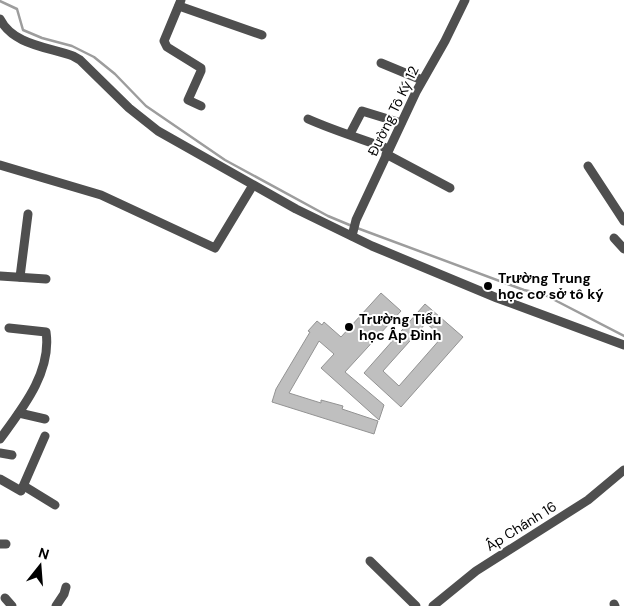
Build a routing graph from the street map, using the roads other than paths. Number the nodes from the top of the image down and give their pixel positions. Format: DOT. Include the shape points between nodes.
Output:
graph roads {
  1 [pos="465,0"];
  2 [pos="180,3"];
  3 [pos="0,19"];
  4 [pos="262,36"];
  5 [pos="381,63"];
  6 [pos="422,80"];
  7 [pos="201,106"];
  8 [pos="308,119"];
  9 [pos="401,123"];
  10 [pos="350,134"];
  11 [pos="388,151"];
  12 [pos="0,166"];
  13 [pos="588,166"];
  14 [pos="253,185"];
  15 [pos="450,188"];
  16 [pos="28,214"];
  17 [pos="624,221"];
  18 [pos="353,234"];
  19 [pos="614,238"];
  20 [pos="624,249"];
  21 [pos="0,276"];
  22 [pos="20,278"];
  23 [pos="46,280"];
  24 [pos="9,328"];
  25 [pos="624,345"];
  26 [pos="19,413"];
  27 [pos="44,420"];
  28 [pos="45,436"];
  29 [pos="0,439"];
  30 [pos="0,453"];
  31 [pos="12,455"];
  32 [pos="624,470"];
  33 [pos="0,479"];
  34 [pos="24,486"];
  35 [pos="55,504"];
  36 [pos="370,562"];
  37 [pos="66,588"];
  38 [pos="4,598"];
  39 [pos="12,606"];
  40 [pos="56,606"];
  41 [pos="416,606"];
  42 [pos="433,606"];
  1 -- 6 [label="street, Đường Tô Ký 12"];
  2 -- 4 [label="street"];
  2 -- 7 [label="street" via="164,41 167,47 201,68 188,100"];
  3 -- 14 [label="street" via="18,39 80,60 158,131"];
  5 -- 6 [label="street"];
  6 -- 9 [label="street, Đường Tô Ký 12"];
  8 -- 10 [label="street"];
  9 -- 10 [label="street" via="362,111"];
  9 -- 11 [label="street, Đường Tô Ký 12"];
  10 -- 11 [label="street"];
  11 -- 15 [label="street"];
  11 -- 18 [label="street, Đường Tô Ký 12" via="356,220"];
  12 -- 14 [label="street" via="102,195 215,248"];
  13 -- 17 [label="street"];
  14 -- 18 [label="street" via="296,209"];
  16 -- 22 [label="street"];
  18 -- 25 [label="street" via="372,246 498,298"];
  19 -- 20 [label="street"];
  21 -- 22 [label="street"];
  22 -- 23 [label="street"];
  24 -- 26 [label="street" via="46,332 47,340 35,389"];
  26 -- 27 [label="street"];
  26 -- 29 [label="street"];
  28 -- 34 [label="street"];
  30 -- 31 [label="street"];
  32 -- 42 [label="street, Ấp Chánh 16" via="588,500 476,571"];
  33 -- 34 [label="street" via="21,490"];
  34 -- 35 [label="street"];
  36 -- 41 [label="street"];
  37 -- 40 [label="street"];
  38 -- 39 [label="street"];
}
